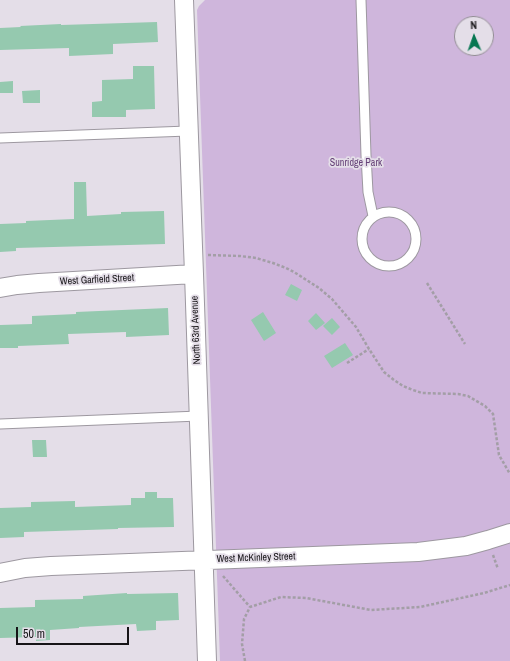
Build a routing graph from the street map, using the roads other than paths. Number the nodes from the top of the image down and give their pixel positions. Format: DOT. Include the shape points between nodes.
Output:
graph roads {
  1 [pos="184,0"];
  2 [pos="361,0"];
  3 [pos="188,131"];
  4 [pos="0,138"];
  5 [pos="373,216"];
  6 [pos="194,274"];
  7 [pos="0,288"];
  8 [pos="199,416"];
  9 [pos="0,424"];
  10 [pos="510,533"];
  11 [pos="204,560"];
  12 [pos="0,573"];
  13 [pos="207,661"];
  1 -- 3 [label="street, North 63rd Avenue"];
  2 -- 5 [label="lane" via="368,192"];
  3 -- 4 [label="lane"];
  3 -- 6 [label="street, North 63rd Avenue"];
  5 -- 5 [label="lane" via="362,231 361,241 368,258 376,264 385,266 395,266 404,262 410,257 416,241 412,224 406,218 390,212"];
  6 -- 7 [label="street, West Garfield Street" via="39,283"];
  6 -- 8 [label="street, North 63rd Avenue"];
  8 -- 9 [label="lane"];
  8 -- 11 [label="street, North 63rd Avenue"];
  10 -- 11 [label="street, West McKinley Street" via="466,546 418,552"];
  11 -- 12 [label="street, West McKinley Street" via="51,566"];
  11 -- 13 [label="street, North 63rd Avenue"];
}
